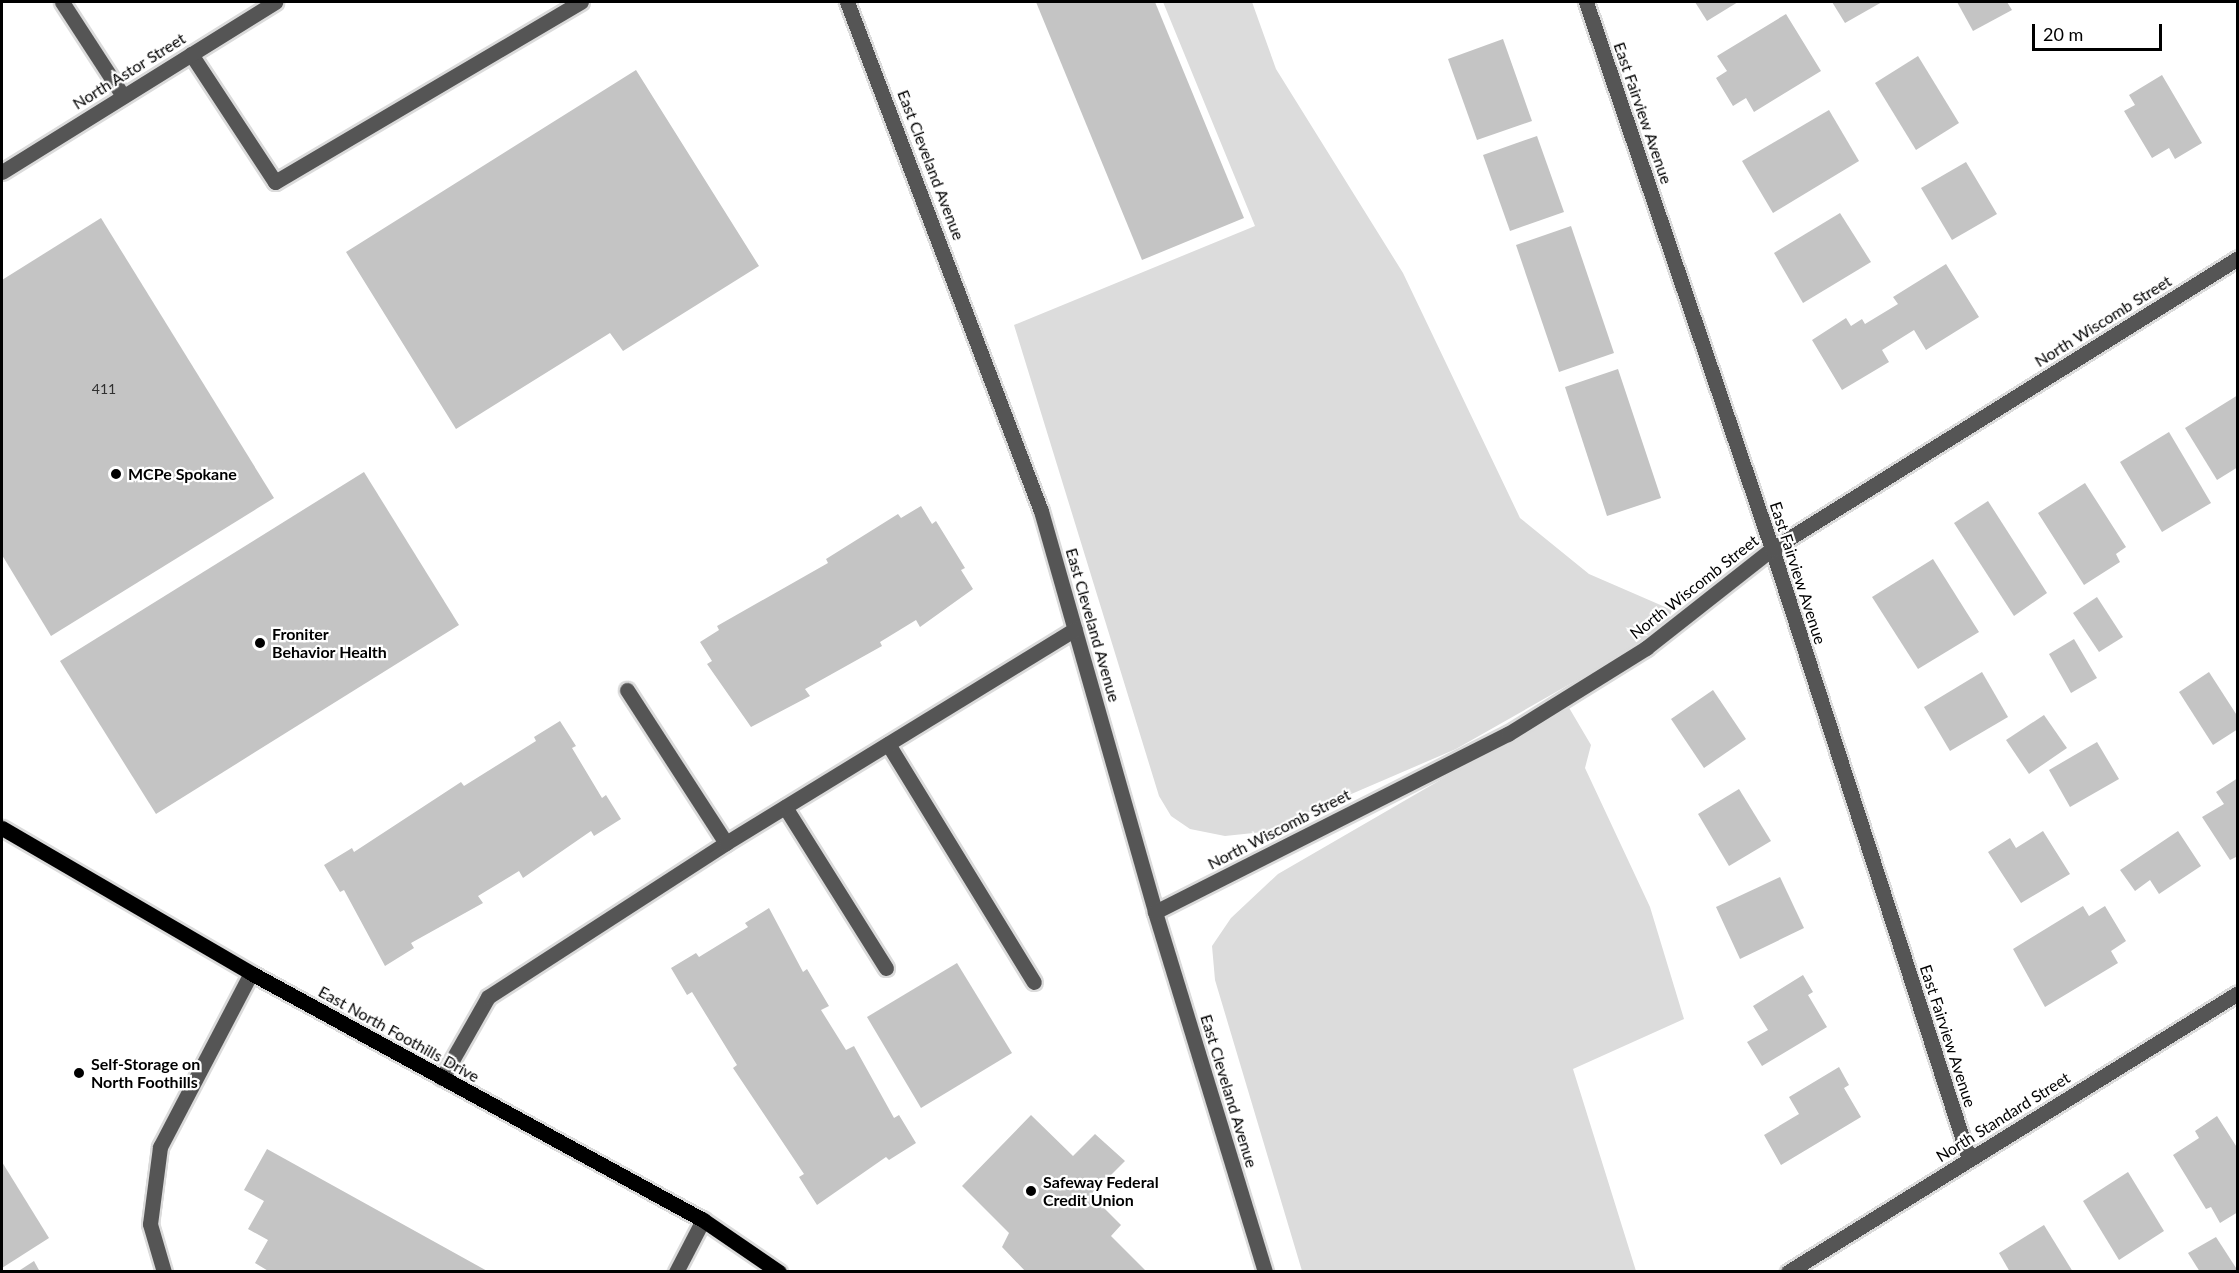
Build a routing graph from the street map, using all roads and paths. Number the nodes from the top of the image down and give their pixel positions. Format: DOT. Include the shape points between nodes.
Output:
graph roads {
  1 [pos="62,2"];
  2 [pos="275,2"];
  3 [pos="581,2"];
  4 [pos="848,2"];
  5 [pos="1586,2"];
  6 [pos="191,54"];
  7 [pos="123,96"];
  8 [pos="2,171"];
  9 [pos="2238,258"];
  10 [pos="1772,549"];
  11 [pos="1075,629"];
  12 [pos="627,690"];
  13 [pos="888,744"];
  14 [pos="785,807"];
  15 [pos="2,828"];
  16 [pos="726,843"];
  17 [pos="1155,912"];
  18 [pos="886,968"];
  19 [pos="251,973"];
  20 [pos="1034,982"];
  21 [pos="2238,993"];
  22 [pos="442,1078"];
  23 [pos="1969,1159"];
  24 [pos="703,1220"];
  25 [pos="164,1272"];
  26 [pos="676,1272"];
  27 [pos="779,1272"];
  28 [pos="1265,1272"];
  29 [pos="1788,1272"];
  1 -- 7 [label="street"];
  2 -- 6 [label="street, North Astor Street"];
  3 -- 6 [label="street" via="275,182"];
  4 -- 11 [label="street, East Cleveland Avenue" via="1041,511"];
  5 -- 10 [label="street, East Fairview Avenue"];
  6 -- 7 [label="street, North Astor Street"];
  7 -- 8 [label="street, North Astor Street"];
  9 -- 10 [label="street, North Wiscomb Street"];
  10 -- 17 [label="street, North Wiscomb Street" via="1646,648 1508,734"];
  10 -- 23 [label="street, East Fairview Avenue"];
  11 -- 13 [label="street"];
  11 -- 17 [label="street, East Cleveland Avenue"];
  12 -- 16 [label="street"];
  13 -- 14 [label="street"];
  13 -- 20 [label="street"];
  14 -- 16 [label="street"];
  14 -- 18 [label="street"];
  15 -- 19 [label="main road, East North Foothills Drive"];
  16 -- 22 [label="street" via="488,997"];
  17 -- 28 [label="street, East Cleveland Avenue"];
  19 -- 22 [label="main road, East North Foothills Drive"];
  19 -- 25 [label="street" via="160,1147 150,1224"];
  21 -- 23 [label="street, North Standard Street"];
  22 -- 24 [label="main road, East North Foothills Drive"];
  23 -- 29 [label="street, North Standard Street"];
  24 -- 26 [label="street"];
  24 -- 27 [label="main road, East North Foothills Drive"];
}
